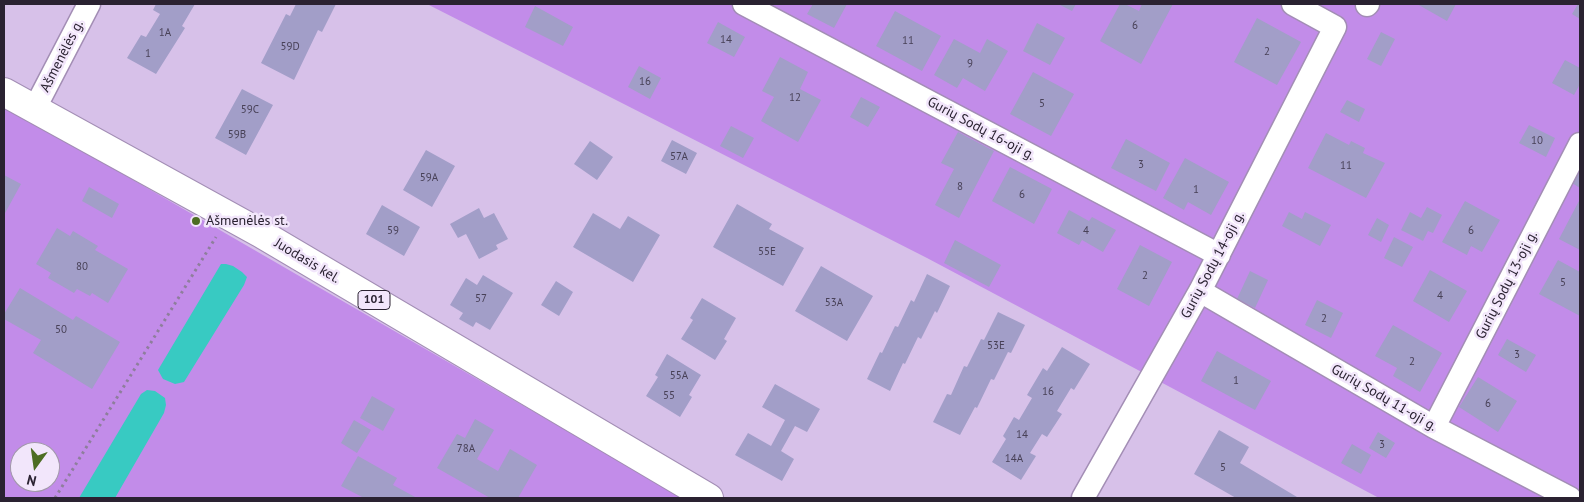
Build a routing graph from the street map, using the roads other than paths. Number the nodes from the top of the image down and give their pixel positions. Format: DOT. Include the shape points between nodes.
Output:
graph roads {
  1 [pos="89,4"];
  2 [pos="744,4"];
  3 [pos="1292,4"];
  4 [pos="4,92"];
  5 [pos="35,108"];
  6 [pos="1580,144"];
  7 [pos="1219,255"];
  8 [pos="1200,291"];
  9 [pos="1434,427"];
  10 [pos="710,498"];
  11 [pos="1083,498"];
  12 [pos="1570,498"];
  1 -- 5 [label="street, Ašmenėlės g."];
  2 -- 7 [label="street, Gurių Sodų 16-oji g."];
  3 -- 7 [label="street, Gurių Sodų 14-oji g." via="1335,27"];
  4 -- 5 [label="main road, Juodasis kel. / 101"];
  5 -- 10 [label="main road, Juodasis kel. / 101" via="229,216"];
  6 -- 9 [label="street, Gurių Sodų 13-oji g."];
  7 -- 8 [label="street, Gurių Sodų 14-oji g."];
  8 -- 9 [label="street, Gurių Sodų 11-oji g."];
  8 -- 11 [label="street, Gurių Sodų 14-oji g."];
  9 -- 12 [label="street, Gurių Sodų 11-oji g."];
}
